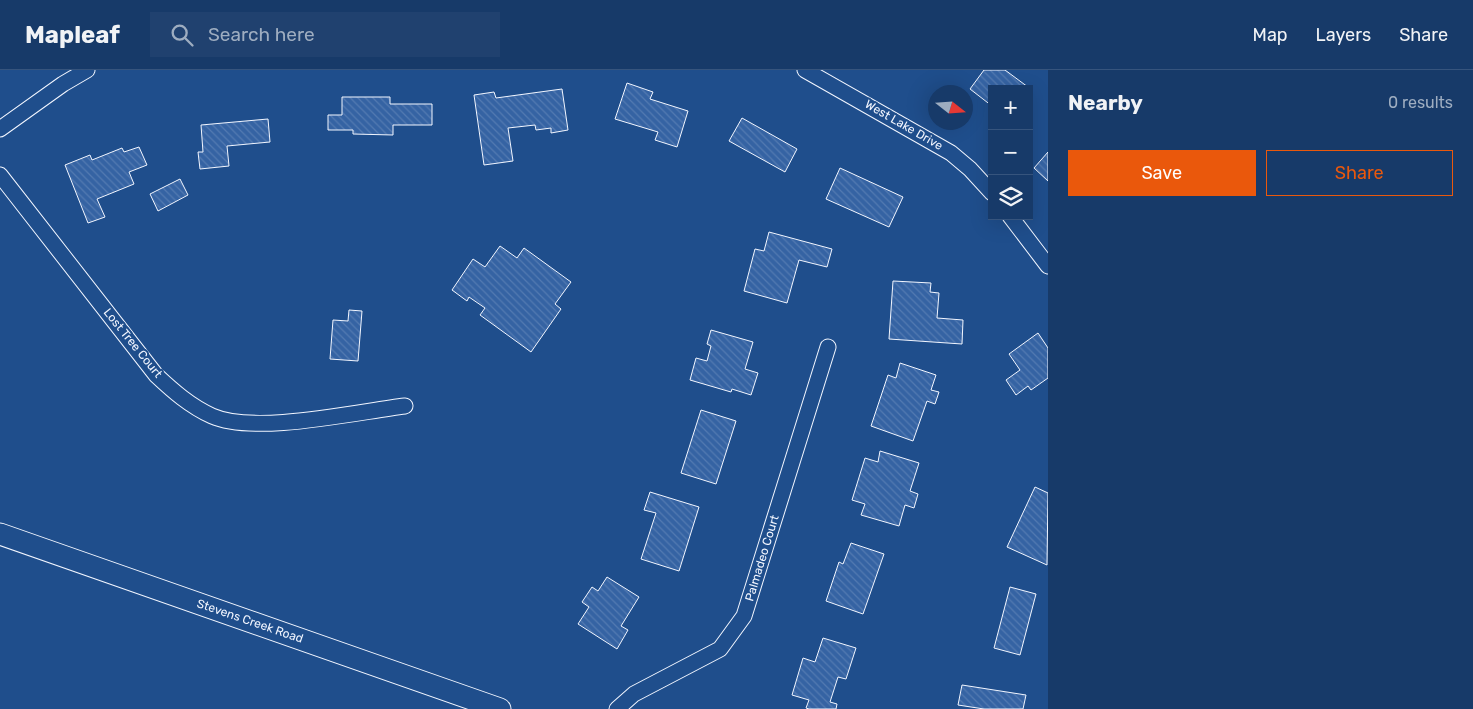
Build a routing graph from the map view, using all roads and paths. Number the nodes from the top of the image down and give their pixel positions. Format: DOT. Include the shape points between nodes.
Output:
graph roads {
  1 [pos="87,70"];
  2 [pos="805,70"];
  3 [pos="0,129"];
  4 [pos="0,175"];
  5 [pos="988,189"];
  6 [pos="1013,220"];
  7 [pos="1048,266"];
  8 [pos="828,347"];
  9 [pos="405,406"];
  10 [pos="0,534"];
  11 [pos="500,709"];
  12 [pos="617,709"];
  1 -- 3 [label="street"];
  2 -- 5 [label="street, West Lake Drive" via="951,152"];
  4 -- 9 [label="street, Lost Tree Court" via="156,375 183,399 212,416 237,423 269,424"];
  6 -- 7 [label="street"];
  8 -- 12 [label="street, Palmadeo Court" via="744,616 720,650 634,694"];
  10 -- 11 [label="street, Stevens Creek Road"];
}
